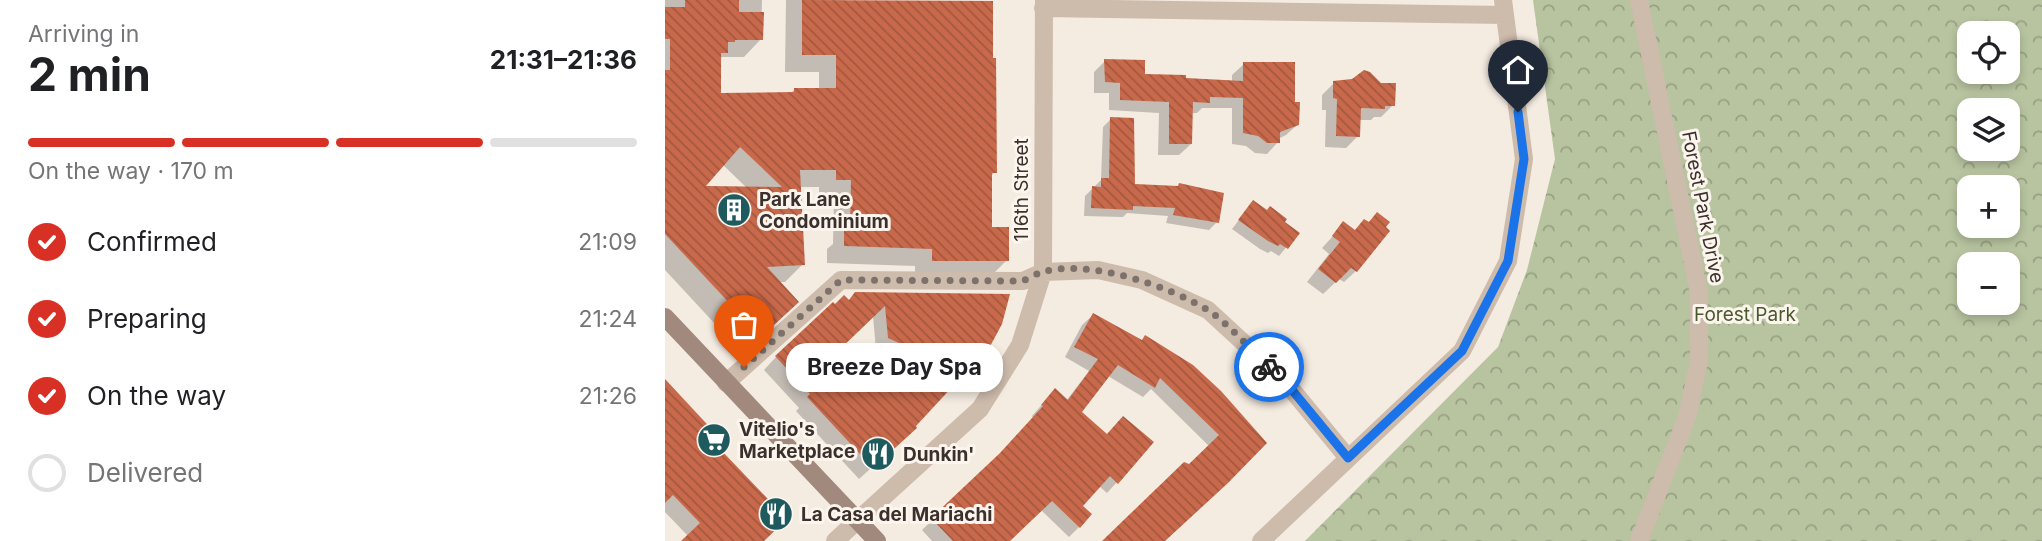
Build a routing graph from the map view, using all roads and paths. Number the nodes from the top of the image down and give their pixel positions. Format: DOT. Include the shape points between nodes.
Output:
graph roads {
  1 [pos="1639,0"];
  2 [pos="1043,4"];
  3 [pos="1504,7"];
  4 [pos="1043,272"];
  5 [pos="665,317"];
  6 [pos="726,383"];
  7 [pos="1348,458"];
  8 [pos="857,520"];
  9 [pos="835,541"];
  10 [pos="877,541"];
  11 [pos="1261,541"];
  12 [pos="1639,541"];
  1 -- 12 [label="street, Forest Park Drive" via="1699,293 1699,361 1687,417"];
  2 -- 3 [label="street"];
  2 -- 4 [label="street, 116th Street"];
  3 -- 7 [label="street" via="1524,159 1508,261 1462,351"];
  4 -- 6 [label="street" via="1023,281 841,280"];
  4 -- 7 [label="street" via="1098,270 1142,280 1208,310 1283,379"];
  4 -- 8 [label="street, 116th Street" via="1020,345 980,409"];
  5 -- 6 [label="main road"];
  6 -- 8 [label="main road"];
  7 -- 11 [label="street"];
  8 -- 9 [label="street, 116th Street"];
  8 -- 10 [label="main road"];
}
